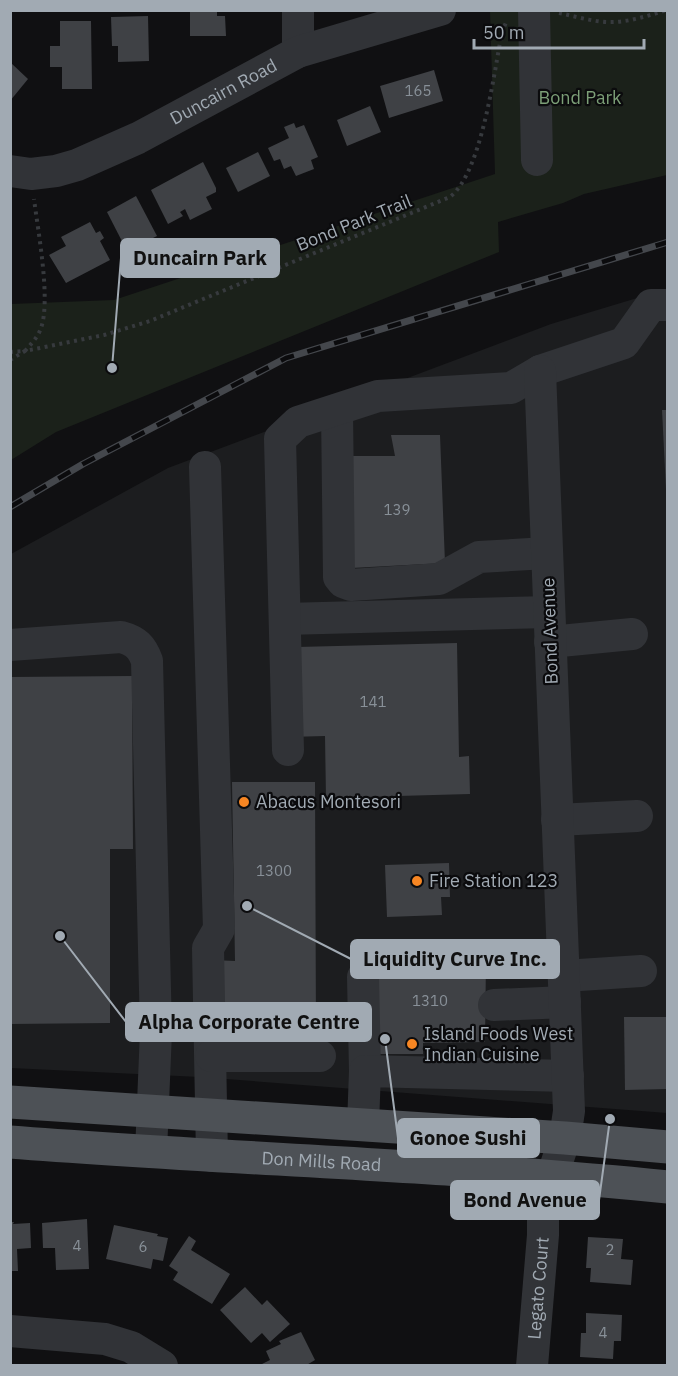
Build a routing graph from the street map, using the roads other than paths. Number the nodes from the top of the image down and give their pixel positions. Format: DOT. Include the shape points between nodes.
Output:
graph roads {
  1 [pos="298,10"];
  2 [pos="440,10"];
  3 [pos="522,13"];
  4 [pos="298,52"];
  5 [pos="537,160"];
  6 [pos="21,173"];
  7 [pos="668,305"];
  8 [pos="540,372"];
  9 [pos="337,410"];
  10 [pos="205,467"];
  11 [pos="547,553"];
  12 [pos="285,619"];
  13 [pos="550,627"];
  14 [pos="632,634"];
  15 [pos="10,645"];
  16 [pos="288,750"];
  17 [pos="637,816"];
  18 [pos="557,820"];
  19 [pos="641,971"];
  20 [pos="363,977"];
  21 [pos="564,989"];
  22 [pos="494,1005"];
  23 [pos="211,1056"];
  24 [pos="320,1056"];
  25 [pos="365,1071"];
  26 [pos="567,1076"];
  27 [pos="10,1102"];
  28 [pos="153,1111"];
  29 [pos="213,1115"];
  30 [pos="363,1125"];
  31 [pos="565,1138"];
  32 [pos="10,1142"];
  33 [pos="668,1147"];
  34 [pos="151,1152"];
  35 [pos="212,1156"];
  36 [pos="553,1176"];
  37 [pos="668,1187"];
  38 [pos="10,1331"];
  39 [pos="162,1365"];
  40 [pos="532,1365"];
  1 -- 4 [label="street"];
  2 -- 4 [label="street, Duncairn Road"];
  3 -- 5 [label="street"];
  4 -- 6 [label="street, Duncairn Road" via="138,138 77,165 57,171"];
  7 -- 8 [label="street" via="651,305 624,343"];
  8 -- 9 [label="street" via="511,388 378,396"];
  8 -- 11 [label="street, Bond Avenue"];
  9 -- 11 [label="street" via="339,577 343,582 351,585 439,579 479,557"];
  9 -- 12 [label="street" via="298,422 280,439"];
  10 -- 23 [label="street" via="219,928 208,948"];
  11 -- 13 [label="street, Bond Avenue"];
  12 -- 13 [label="street"];
  12 -- 16 [label="street"];
  13 -- 14 [label="street"];
  13 -- 18 [label="street, Bond Avenue"];
  15 -- 28 [label="street" via="121,637 133,640 147,661 156,1020"];
  17 -- 18 [label="street"];
  18 -- 21 [label="street, Bond Avenue"];
  19 -- 21 [label="street"];
  20 -- 25 [label="street"];
  21 -- 22 [label="street"];
  21 -- 26 [label="street, Bond Avenue"];
  23 -- 24 [label="street"];
  23 -- 29 [label="street"];
  25 -- 26 [label="street"];
  25 -- 30 [label="street"];
  26 -- 31 [label="street, Bond Avenue" via="569,1116"];
  27 -- 28 [label="main road"];
  28 -- 29 [label="main road"];
  28 -- 34 [label="street"];
  29 -- 30 [label="main road"];
  29 -- 35 [label="street"];
  30 -- 31 [label="main road"];
  31 -- 33 [label="main road"];
  31 -- 36 [label="street, Bond Avenue"];
  32 -- 34 [label="main road, Don Mills Road"];
  34 -- 35 [label="main road, Don Mills Road"];
  35 -- 36 [label="main road, Don Mills Road"];
  36 -- 37 [label="main road, Don Mills Road"];
  36 -- 40 [label="street, Legato Court" via="543,1204"];
  38 -- 39 [label="street" via="105,1339 131,1347"];
}
